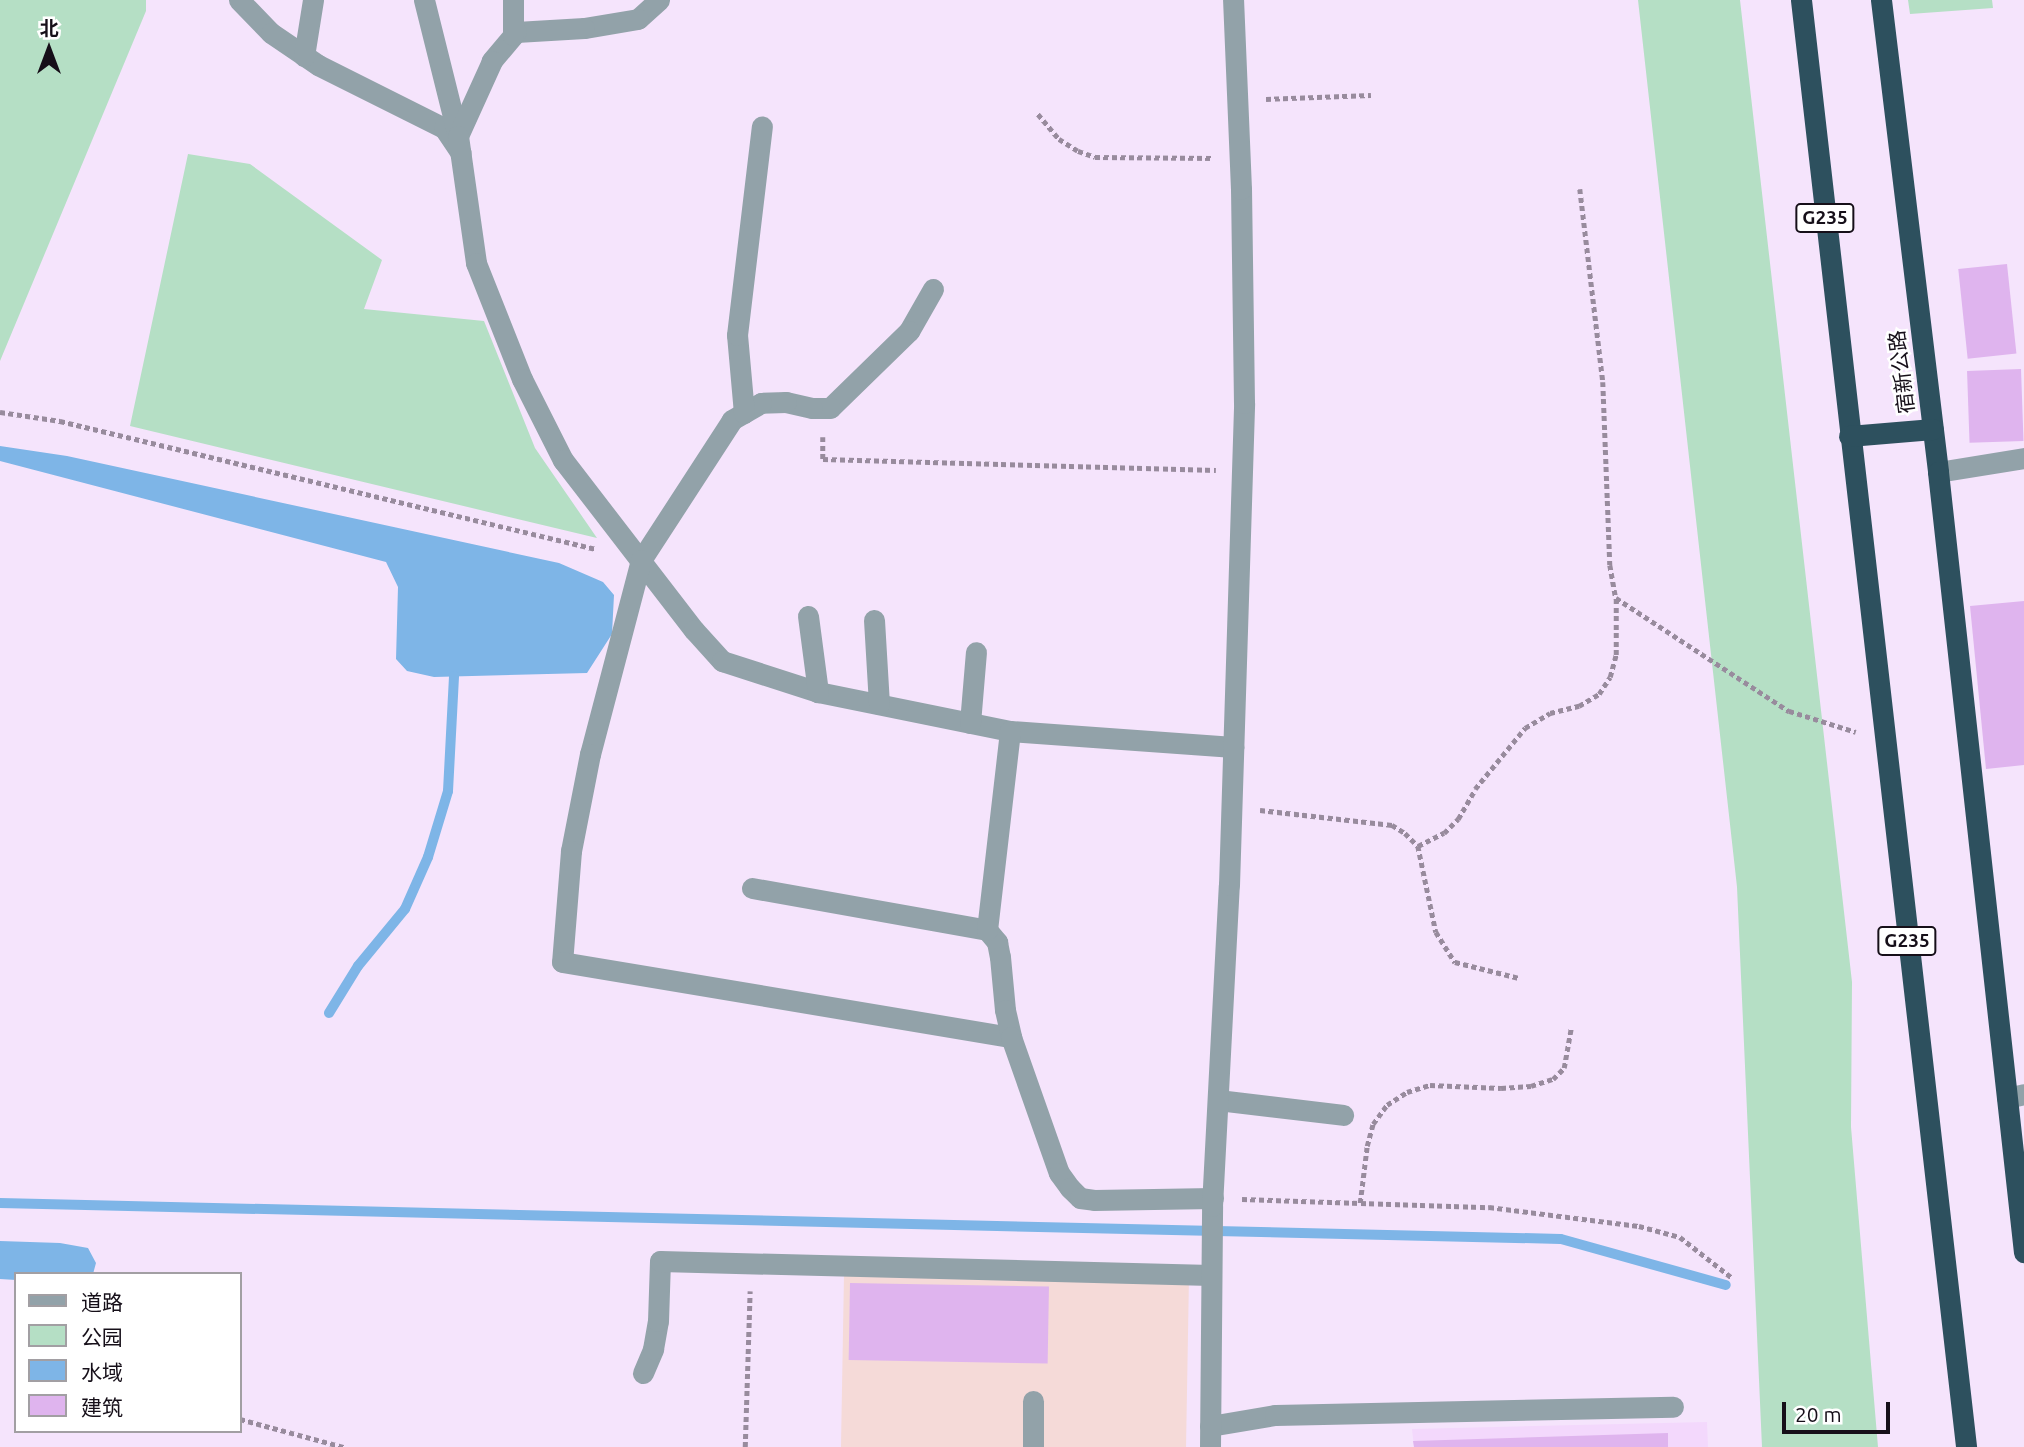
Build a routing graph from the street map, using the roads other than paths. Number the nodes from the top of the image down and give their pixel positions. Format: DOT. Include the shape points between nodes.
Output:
graph roads {
  1 [pos="239,0"];
  2 [pos="313,0"];
  3 [pos="424,0"];
  4 [pos="513,0"];
  5 [pos="659,0"];
  6 [pos="1233,0"];
  7 [pos="1801,0"];
  8 [pos="1881,0"];
  9 [pos="513,36"];
  10 [pos="304,56"];
  11 [pos="762,125"];
  12 [pos="460,144"];
  13 [pos="933,289"];
  14 [pos="744,413"];
  15 [pos="1933,429"];
  16 [pos="1849,436"];
  17 [pos="2024,458"];
  18 [pos="1938,472"];
  19 [pos="641,560"];
  20 [pos="808,616"];
  21 [pos="874,620"];
  22 [pos="976,652"];
  23 [pos="818,692"];
  24 [pos="879,704"];
  25 [pos="970,723"];
  26 [pos="1010,730"];
  27 [pos="1233,747"];
  28 [pos="752,888"];
  29 [pos="987,930"];
  30 [pos="1011,1037"];
  31 [pos="2015,1096"];
  32 [pos="1218,1100"];
  33 [pos="1342,1115"];
  34 [pos="1212,1202"];
  35 [pos="2022,1206"];
  36 [pos="2024,1252"];
  37 [pos="1211,1268"];
  38 [pos="643,1373"];
  39 [pos="1034,1401"];
  40 [pos="1674,1407"];
  41 [pos="1210,1437"];
  42 [pos="1033,1447"];
  43 [pos="1966,1447"];
  1 -- 10 [label="street" via="271,33"];
  2 -- 10 [label="street"];
  3 -- 12 [label="street"];
  4 -- 9 [label="street"];
  5 -- 9 [label="street" via="638,19 516,32"];
  6 -- 27 [label="street" via="1244,403"];
  7 -- 16 [label="highway, G235"];
  8 -- 15 [label="highway, 宿新公路"];
  9 -- 12 [label="street" via="492,61"];
  10 -- 12 [label="street" via="444,128"];
  11 -- 14 [label="street" via="737,335"];
  12 -- 19 [label="street" via="476,263 522,379 563,460"];
  13 -- 14 [label="street" via="909,331 830,408 761,403"];
  14 -- 19 [label="street" via="732,420"];
  15 -- 16 [label="highway, 宿新公路"];
  15 -- 18 [label="highway"];
  16 -- 43 [label="highway, G235"];
  17 -- 18 [label="street"];
  18 -- 31 [label="highway"];
  19 -- 23 [label="street" via="722,661"];
  19 -- 30 [label="street" via="590,754 571,850 562,962"];
  20 -- 23 [label="street"];
  21 -- 24 [label="street"];
  22 -- 25 [label="street"];
  23 -- 24 [label="street"];
  24 -- 25 [label="street"];
  25 -- 26 [label="street"];
  26 -- 27 [label="street"];
  26 -- 29 [label="street"];
  27 -- 32 [label="street"];
  28 -- 29 [label="street"];
  29 -- 30 [label="street" via="997,942"];
  30 -- 34 [label="street" via="1059,1173 1080,1198"];
  31 -- 35 [label="highway"];
  32 -- 33 [label="street"];
  32 -- 34 [label="street"];
  34 -- 37 [label="street"];
  35 -- 36 [label="highway"];
  37 -- 38 [label="street" via="660,1261 658,1321"];
  37 -- 41 [label="street"];
  39 -- 42 [label="street"];
  40 -- 41 [label="street" via="1275,1415"];
}
